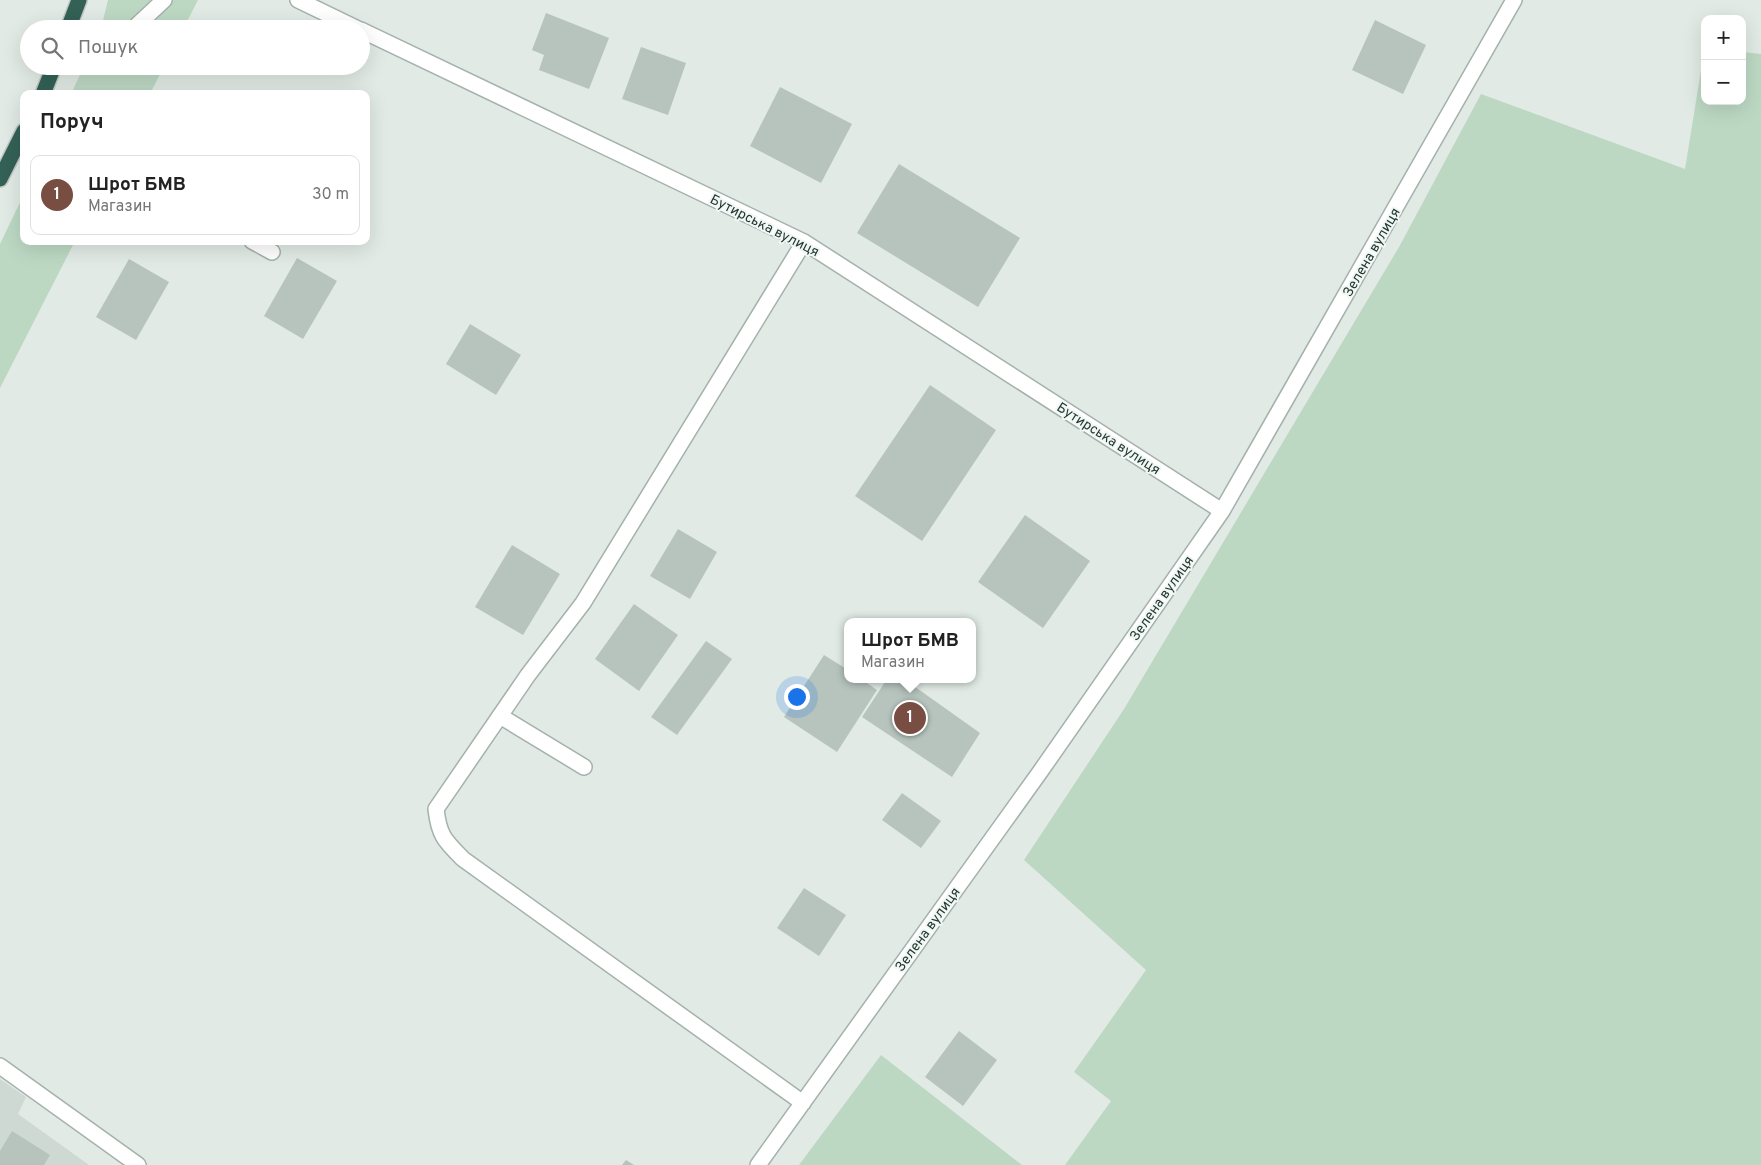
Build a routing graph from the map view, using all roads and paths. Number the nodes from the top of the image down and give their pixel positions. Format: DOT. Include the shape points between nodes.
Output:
graph roads {
  1 [pos="79,0"];
  2 [pos="164,0"];
  3 [pos="298,0"];
  4 [pos="1514,0"];
  5 [pos="71,20"];
  6 [pos="143,20"];
  7 [pos="339,20"];
  8 [pos="370,35"];
  9 [pos="50,75"];
  10 [pos="45,90"];
  11 [pos="20,139"];
  12 [pos="0,179"];
  13 [pos="804,242"];
  14 [pos="259,245"];
  15 [pos="272,252"];
  16 [pos="1222,511"];
  17 [pos="500,716"];
  18 [pos="584,767"];
  19 [pos="0,1066"];
  20 [pos="803,1103"];
  21 [pos="138,1165"];
  22 [pos="758,1165"];
  1 -- 5 [label="highway"];
  2 -- 6 [label="street"];
  3 -- 7 [label="street, Бутирська вулиця"];
  4 -- 16 [label="street, Зелена вулиця"];
  8 -- 13 [label="street, Бутирська вулиця"];
  9 -- 10 [label="highway"];
  11 -- 12 [label="highway"];
  13 -- 16 [label="street, Бутирська вулиця"];
  13 -- 17 [label="street" via="583,603"];
  14 -- 15 [label="street"];
  16 -- 20 [label="street, Зелена вулиця"];
  17 -- 18 [label="street"];
  17 -- 20 [label="street" via="436,809 444,840 463,859 508,892"];
  19 -- 21 [label="street"];
  20 -- 22 [label="street, Зелена вулиця"];
}
